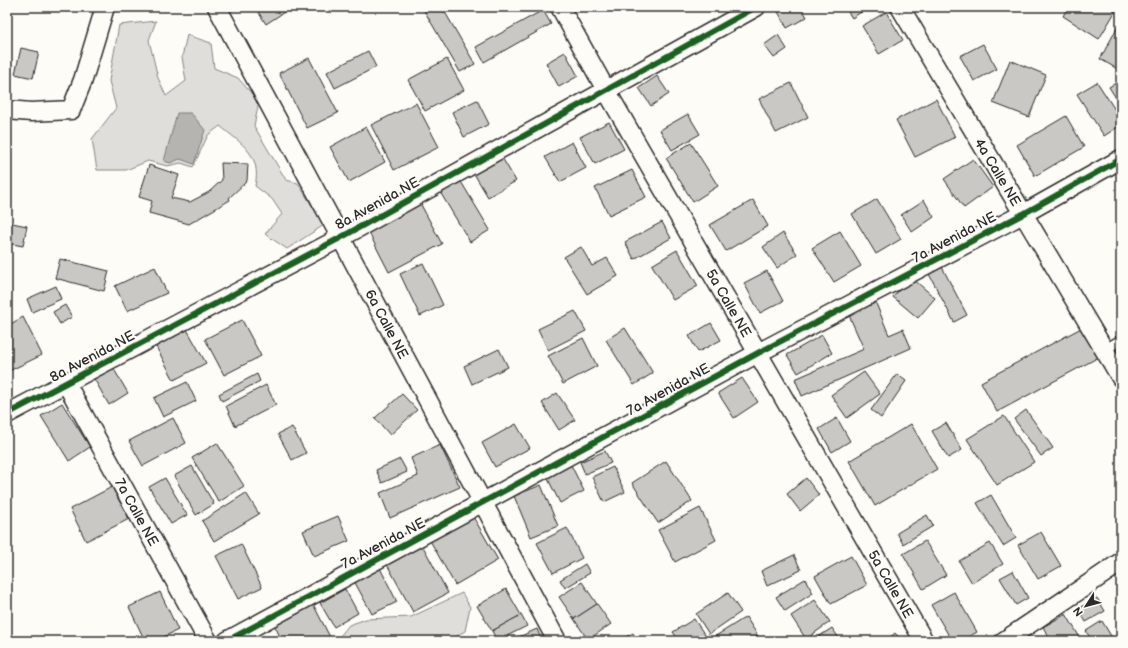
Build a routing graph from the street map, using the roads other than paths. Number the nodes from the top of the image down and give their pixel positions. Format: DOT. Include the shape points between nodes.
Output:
graph roads {
  1 [pos="105,7"];
  2 [pos="217,7"];
  3 [pos="560,7"];
  4 [pos="756,7"];
  5 [pos="900,7"];
  6 [pos="606,90"];
  7 [pos="7,110"];
  8 [pos="1121,159"];
  9 [pos="1022,214"];
  10 [pos="340,238"];
  11 [pos="1121,340"];
  12 [pos="1104,350"];
  13 [pos="758,353"];
  14 [pos="1121,378"];
  15 [pos="66,383"];
  16 [pos="7,414"];
  17 [pos="483,503"];
  18 [pos="1121,562"];
  19 [pos="208,641"];
  20 [pos="227,641"];
  21 [pos="557,641"];
  22 [pos="924,641"];
  23 [pos="1004,641"];
  1 -- 7 [label="street" via="71,110"];
  2 -- 10 [label="street, 6a Calle NE"];
  3 -- 6 [label="street, 5a Calle NE"];
  4 -- 6 [label="street, 8a Avenida NE"];
  5 -- 9 [label="street, 4a Calle NE"];
  6 -- 10 [label="street, 8a Avenida NE"];
  6 -- 13 [label="street, 5a Calle NE"];
  8 -- 9 [label="street, 7a Avenida NE"];
  9 -- 12 [label="street, 4a Calle NE"];
  9 -- 13 [label="street, 7a Avenida NE"];
  10 -- 15 [label="street, 8a Avenida NE"];
  10 -- 17 [label="street, 6a Calle NE"];
  11 -- 12 [label="lane"];
  12 -- 14 [label="street, 4a Calle NE"];
  13 -- 17 [label="street, 7a Avenida NE"];
  13 -- 22 [label="street, 5a Calle NE"];
  15 -- 16 [label="street, 8a Avenida NE"];
  15 -- 19 [label="street, 7a Calle NE"];
  17 -- 20 [label="street, 7a Avenida NE"];
  17 -- 21 [label="street, 6a Calle NE"];
  18 -- 23 [label="street"];
}
